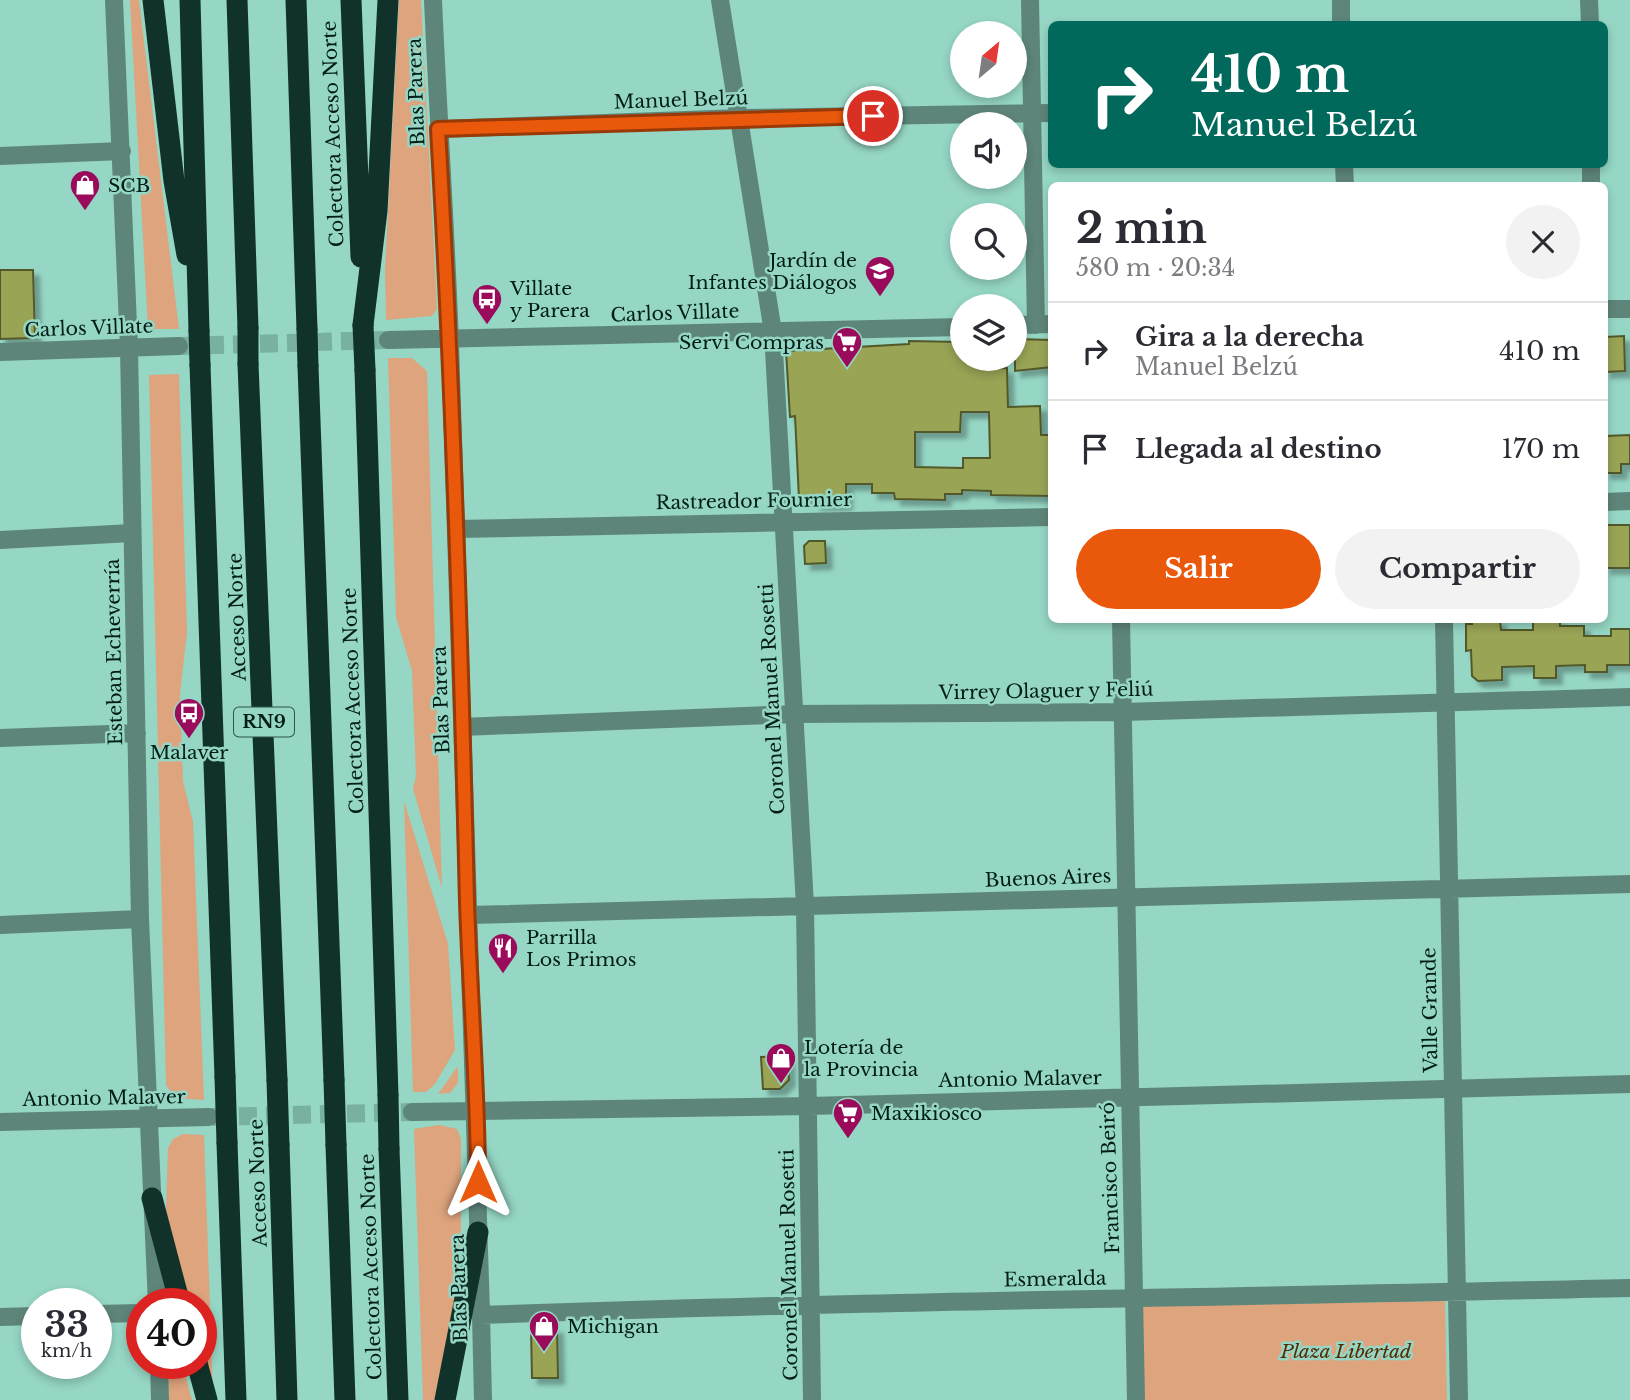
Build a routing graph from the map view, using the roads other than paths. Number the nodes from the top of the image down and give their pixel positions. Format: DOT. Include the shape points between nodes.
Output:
graph roads {
  1 [pos="114,0"];
  2 [pos="153,0"];
  3 [pos="190,0"];
  4 [pos="237,0"];
  5 [pos="296,0"];
  6 [pos="351,0"];
  7 [pos="388,0"];
  8 [pos="433,0"];
  9 [pos="720,0"];
  10 [pos="1030,0"];
  11 [pos="1341,0"];
  12 [pos="1590,0"];
  13 [pos="1341,21"];
  14 [pos="1590,21"];
  15 [pos="1032,113"];
  16 [pos="1048,113"];
  17 [pos="741,118"];
  18 [pos="438,129"];
  19 [pos="122,151"];
  20 [pos="0,156"];
  21 [pos="1608,309"];
  22 [pos="1630,309"];
  23 [pos="1044,324"];
  24 [pos="363,326"];
  25 [pos="950,327"];
  26 [pos="199,329"];
  27 [pos="773,332"];
  28 [pos="388,340"];
  29 [pos="450,340"];
  30 [pos="178,346"];
  31 [pos="129,348"];
  32 [pos="0,352"];
  33 [pos="1608,502"];
  34 [pos="1630,502"];
  35 [pos="1048,517"];
  36 [pos="783,521"];
  37 [pos="457,528"];
  38 [pos="132,533"];
  39 [pos="0,540"];
  40 [pos="1121,623"];
  41 [pos="1444,623"];
  42 [pos="1630,697"];
  43 [pos="1446,700"];
  44 [pos="1123,712"];
  45 [pos="793,714"];
  46 [pos="462,726"];
  47 [pos="137,733"];
  48 [pos="0,738"];
  49 [pos="1630,884"];
  50 [pos="1448,889"];
  51 [pos="1127,897"];
  52 [pos="805,906"];
  53 [pos="468,915"];
  54 [pos="140,919"];
  55 [pos="0,925"];
  56 [pos="1630,1084"];
  57 [pos="1452,1088"];
  58 [pos="1129,1098"];
  59 [pos="809,1106"];
  60 [pos="478,1110"];
  61 [pos="412,1112"];
  62 [pos="148,1117"];
  63 [pos="209,1117"];
  64 [pos="0,1122"];
  65 [pos="152,1198"];
  66 [pos="478,1232"];
  67 [pos="156,1288"];
  68 [pos="176,1288"];
  69 [pos="1630,1288"];
  70 [pos="1455,1292"];
  71 [pos="1135,1300"];
  72 [pos="809,1303"];
  73 [pos="481,1315"];
  74 [pos="21,1316"];
  75 [pos="0,1317"];
  76 [pos="159,1379"];
  77 [pos="201,1379"];
  78 [pos="160,1400"];
  79 [pos="206,1400"];
  80 [pos="236,1400"];
  81 [pos="287,1400"];
  82 [pos="345,1400"];
  83 [pos="398,1400"];
  84 [pos="445,1400"];
  85 [pos="483,1400"];
  86 [pos="812,1400"];
  87 [pos="1136,1400"];
  88 [pos="1459,1400"];
  1 -- 19 [label="street, Esteban Echeverría"];
  2 -- 26 [label="highway" via="174,181"];
  3 -- 26 [label="highway"];
  4 -- 81 [label="highway, Acceso Norte / RN9, bridge"];
  5 -- 82 [label="highway, RN9, bridge"];
  6 -- 24 [label="highway, Colectora Acceso Norte"];
  7 -- 24 [label="highway" via="377,211"];
  8 -- 18 [label="street, Blas Parera"];
  9 -- 17 [label="street, Coronel Manuel Rosetti"];
  10 -- 15 [label="street"];
  11 -- 13 [label="street"];
  12 -- 14 [label="street"];
  15 -- 16 [label="street, Manuel Belzú"];
  15 -- 17 [label="street, Manuel Belzú"];
  15 -- 23 [label="street"];
  17 -- 18 [label="street, Manuel Belzú"];
  17 -- 27 [label="street, Coronel Manuel Rosetti"];
  18 -- 29 [label="street, Blas Parera"];
  19 -- 20 [label="street"];
  19 -- 31 [label="street, Esteban Echeverría"];
  21 -- 22 [label="street"];
  24 -- 83 [label="highway, Colectora Acceso Norte, bridge"];
  25 -- 27 [label="street, Carlos Villate"];
  26 -- 80 [label="highway, bridge"];
  27 -- 29 [label="street, Carlos Villate"];
  27 -- 36 [label="street, Coronel Manuel Rosetti"];
  28 -- 29 [label="street, Carlos Villate"];
  29 -- 37 [label="street, Blas Parera"];
  30 -- 31 [label="street, Carlos Villate"];
  31 -- 32 [label="street, Carlos Villate"];
  31 -- 38 [label="street, Esteban Echeverría"];
  33 -- 34 [label="street"];
  35 -- 36 [label="street, Rastreador Fournier"];
  36 -- 37 [label="street, Rastreador Fournier"];
  36 -- 45 [label="street, Coronel Manuel Rosetti"];
  37 -- 46 [label="street, Blas Parera"];
  38 -- 39 [label="street"];
  38 -- 47 [label="street, Esteban Echeverría"];
  40 -- 44 [label="street, Francisco Beiró"];
  41 -- 43 [label="street, Valle Grande"];
  42 -- 43 [label="street, Virrey Olaguer y Feliú"];
  43 -- 44 [label="street, Virrey Olaguer y Feliú"];
  43 -- 50 [label="street, Valle Grande"];
  44 -- 45 [label="street, Virrey Olaguer y Feliú"];
  44 -- 51 [label="street, Francisco Beiró"];
  45 -- 46 [label="street, Virrey Olaguer y Feliú"];
  45 -- 52 [label="street, Coronel Manuel Rosetti"];
  46 -- 53 [label="street, Blas Parera"];
  47 -- 48 [label="street"];
  47 -- 54 [label="street, Esteban Echeverría"];
  49 -- 50 [label="street, Buenos Aires"];
  50 -- 51 [label="street, Buenos Aires"];
  50 -- 57 [label="street, Valle Grande"];
  51 -- 52 [label="street, Buenos Aires"];
  51 -- 58 [label="street, Francisco Beiró"];
  52 -- 53 [label="street, Buenos Aires"];
  52 -- 59 [label="street, Coronel Manuel Rosetti"];
  53 -- 60 [label="street, Blas Parera"];
  54 -- 55 [label="street"];
  54 -- 62 [label="street, Esteban Echeverría"];
  56 -- 57 [label="street, Antonio Malaver"];
  57 -- 58 [label="street, Antonio Malaver"];
  57 -- 70 [label="street, Valle Grande"];
  58 -- 59 [label="street, Antonio Malaver"];
  58 -- 71 [label="street, Francisco Beiró"];
  59 -- 60 [label="street, Antonio Malaver"];
  59 -- 72 [label="street, Coronel Manuel Rosetti"];
  60 -- 61 [label="street, Antonio Malaver"];
  60 -- 66 [label="street, Blas Parera"];
  62 -- 63 [label="street, Antonio Malaver"];
  62 -- 64 [label="street, Antonio Malaver"];
  62 -- 65 [label="street, Esteban Echeverría"];
  65 -- 67 [label="street, Esteban Echeverría"];
  65 -- 68 [label="highway"];
  66 -- 73 [label="street, Blas Parera"];
  66 -- 84 [label="highway"];
  69 -- 70 [label="street, Esmeralda"];
  70 -- 71 [label="street, Esmeralda"];
  70 -- 88 [label="street, Valle Grande"];
  71 -- 72 [label="street, Esmeralda"];
  71 -- 87 [label="street, Francisco Beiró"];
  72 -- 73 [label="street, Esmeralda"];
  72 -- 86 [label="street, Coronel Manuel Rosetti"];
  73 -- 85 [label="street, Blas Parera"];
  74 -- 75 [label="street"];
  76 -- 78 [label="street"];
  77 -- 79 [label="highway"];
}
